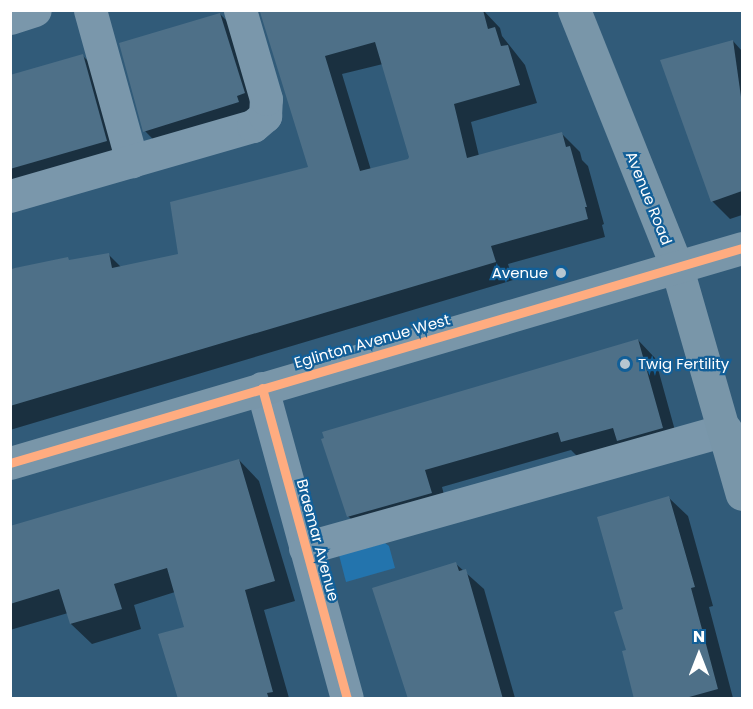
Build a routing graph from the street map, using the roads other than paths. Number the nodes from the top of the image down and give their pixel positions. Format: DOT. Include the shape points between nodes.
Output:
graph roads {
  1 [pos="35,10"];
  2 [pos="90,10"];
  3 [pos="240,10"];
  4 [pos="574,10"];
  5 [pos="10,18"];
  6 [pos="132,161"];
  7 [pos="10,196"];
  8 [pos="742,248"];
  9 [pos="677,268"];
  10 [pos="262,388"];
  11 [pos="726,430"];
  12 [pos="10,464"];
  13 [pos="740,474"];
  14 [pos="305,548"];
  15 [pos="347,699"];
  1 -- 5 [label="street"];
  2 -- 6 [label="street"];
  3 -- 6 [label="street" via="266,99 265,116 253,126"];
  4 -- 9 [label="main road, Avenue Road"];
  6 -- 7 [label="street"];
  8 -- 9 [label="main road, Eglinton Avenue West"];
  9 -- 10 [label="main road, Eglinton Avenue West"];
  9 -- 11 [label="main road, Avenue Road"];
  10 -- 12 [label="main road, Eglinton Avenue West"];
  10 -- 14 [label="street, Braemar Avenue"];
  11 -- 13 [label="main road, Avenue Road"];
  11 -- 14 [label="street"];
  14 -- 15 [label="street, Braemar Avenue"];
}
